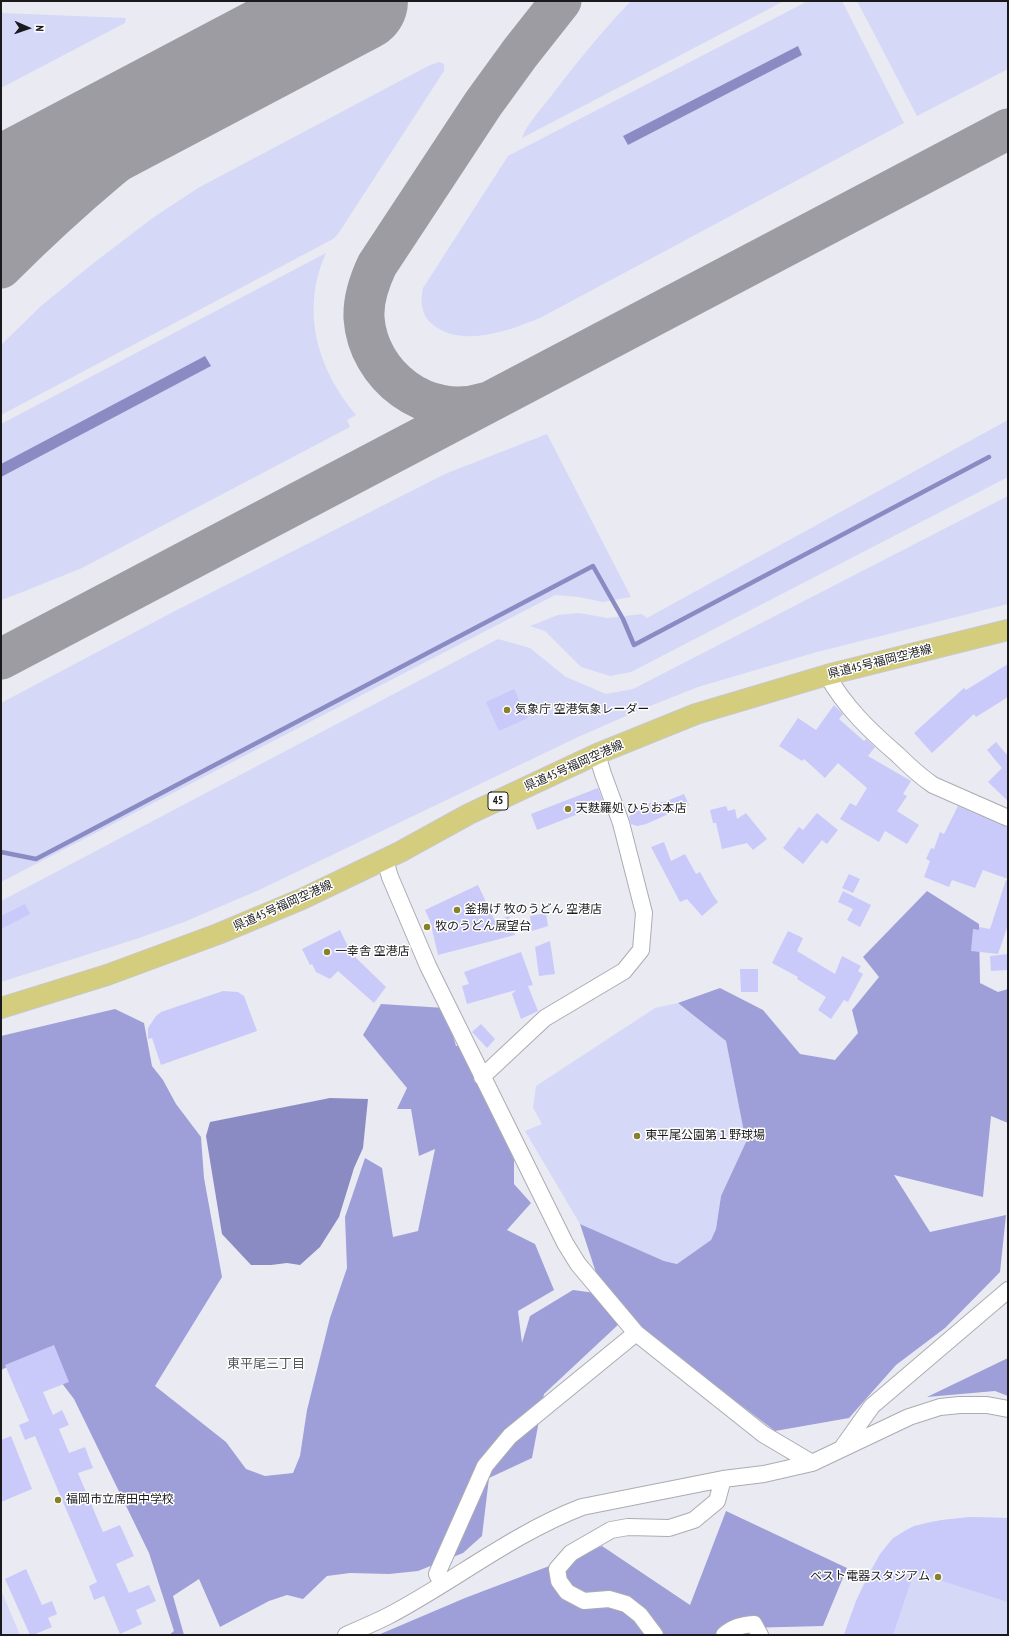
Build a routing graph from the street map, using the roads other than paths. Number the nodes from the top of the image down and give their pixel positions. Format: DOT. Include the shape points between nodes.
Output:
graph roads {
  1 [pos="1008,630"];
  2 [pos="827,675"];
  3 [pos="598,754"];
  4 [pos="1008,818"];
  5 [pos="385,860"];
  6 [pos="1,1008"];
  7 [pos="482,1077"];
  8 [pos="1008,1290"];
  9 [pos="636,1333"];
  10 [pos="1008,1408"];
  11 [pos="841,1449"];
  12 [pos="812,1463"];
  13 [pos="723,1479"];
  14 [pos="442,1584"];
  15 [pos="346,1635"];
  16 [pos="655,1635"];
  17 [pos="724,1635"];
  18 [pos="760,1635"];
  1 -- 2 [label="main road, 県道45号福岡空港線 / 45"];
  2 -- 3 [label="main road, 県道45号福岡空港線 / 45" via="696,714"];
  2 -- 4 [label="street" via="843,701 879,739 924,778 933,785"];
  3 -- 5 [label="main road, 県道45号福岡空港線 / 45" via="469,814"];
  3 -- 7 [label="street" via="621,823 644,913 641,950 624,971 545,1018"];
  5 -- 6 [label="main road, 県道45号福岡空港線 / 45" via="302,899 218,934 107,975"];
  5 -- 7 [label="street" via="428,966"];
  7 -- 9 [label="street" via="565,1243 578,1264"];
  8 -- 11 [label="street" via="872,1406"];
  9 -- 12 [label="street" via="763,1434"];
  9 -- 14 [label="street" via="510,1436 485,1466 437,1574"];
  10 -- 11 [label="street" via="987,1405 940,1407 909,1417"];
  11 -- 12 [label="street"];
  12 -- 13 [label="street" via="764,1474"];
  13 -- 14 [label="street" via="582,1507 518,1538"];
  13 -- 16 [label="street" via="717,1500 694,1520 669,1528 628,1527 611,1530 571,1553 558,1569 558,1581 567,1592 584,1601 609,1599 626,1604 640,1615"];
  14 -- 15 [label="street" via="387,1616"];
  17 -- 18 [label="street" via="744,1624 754,1624"];
}
